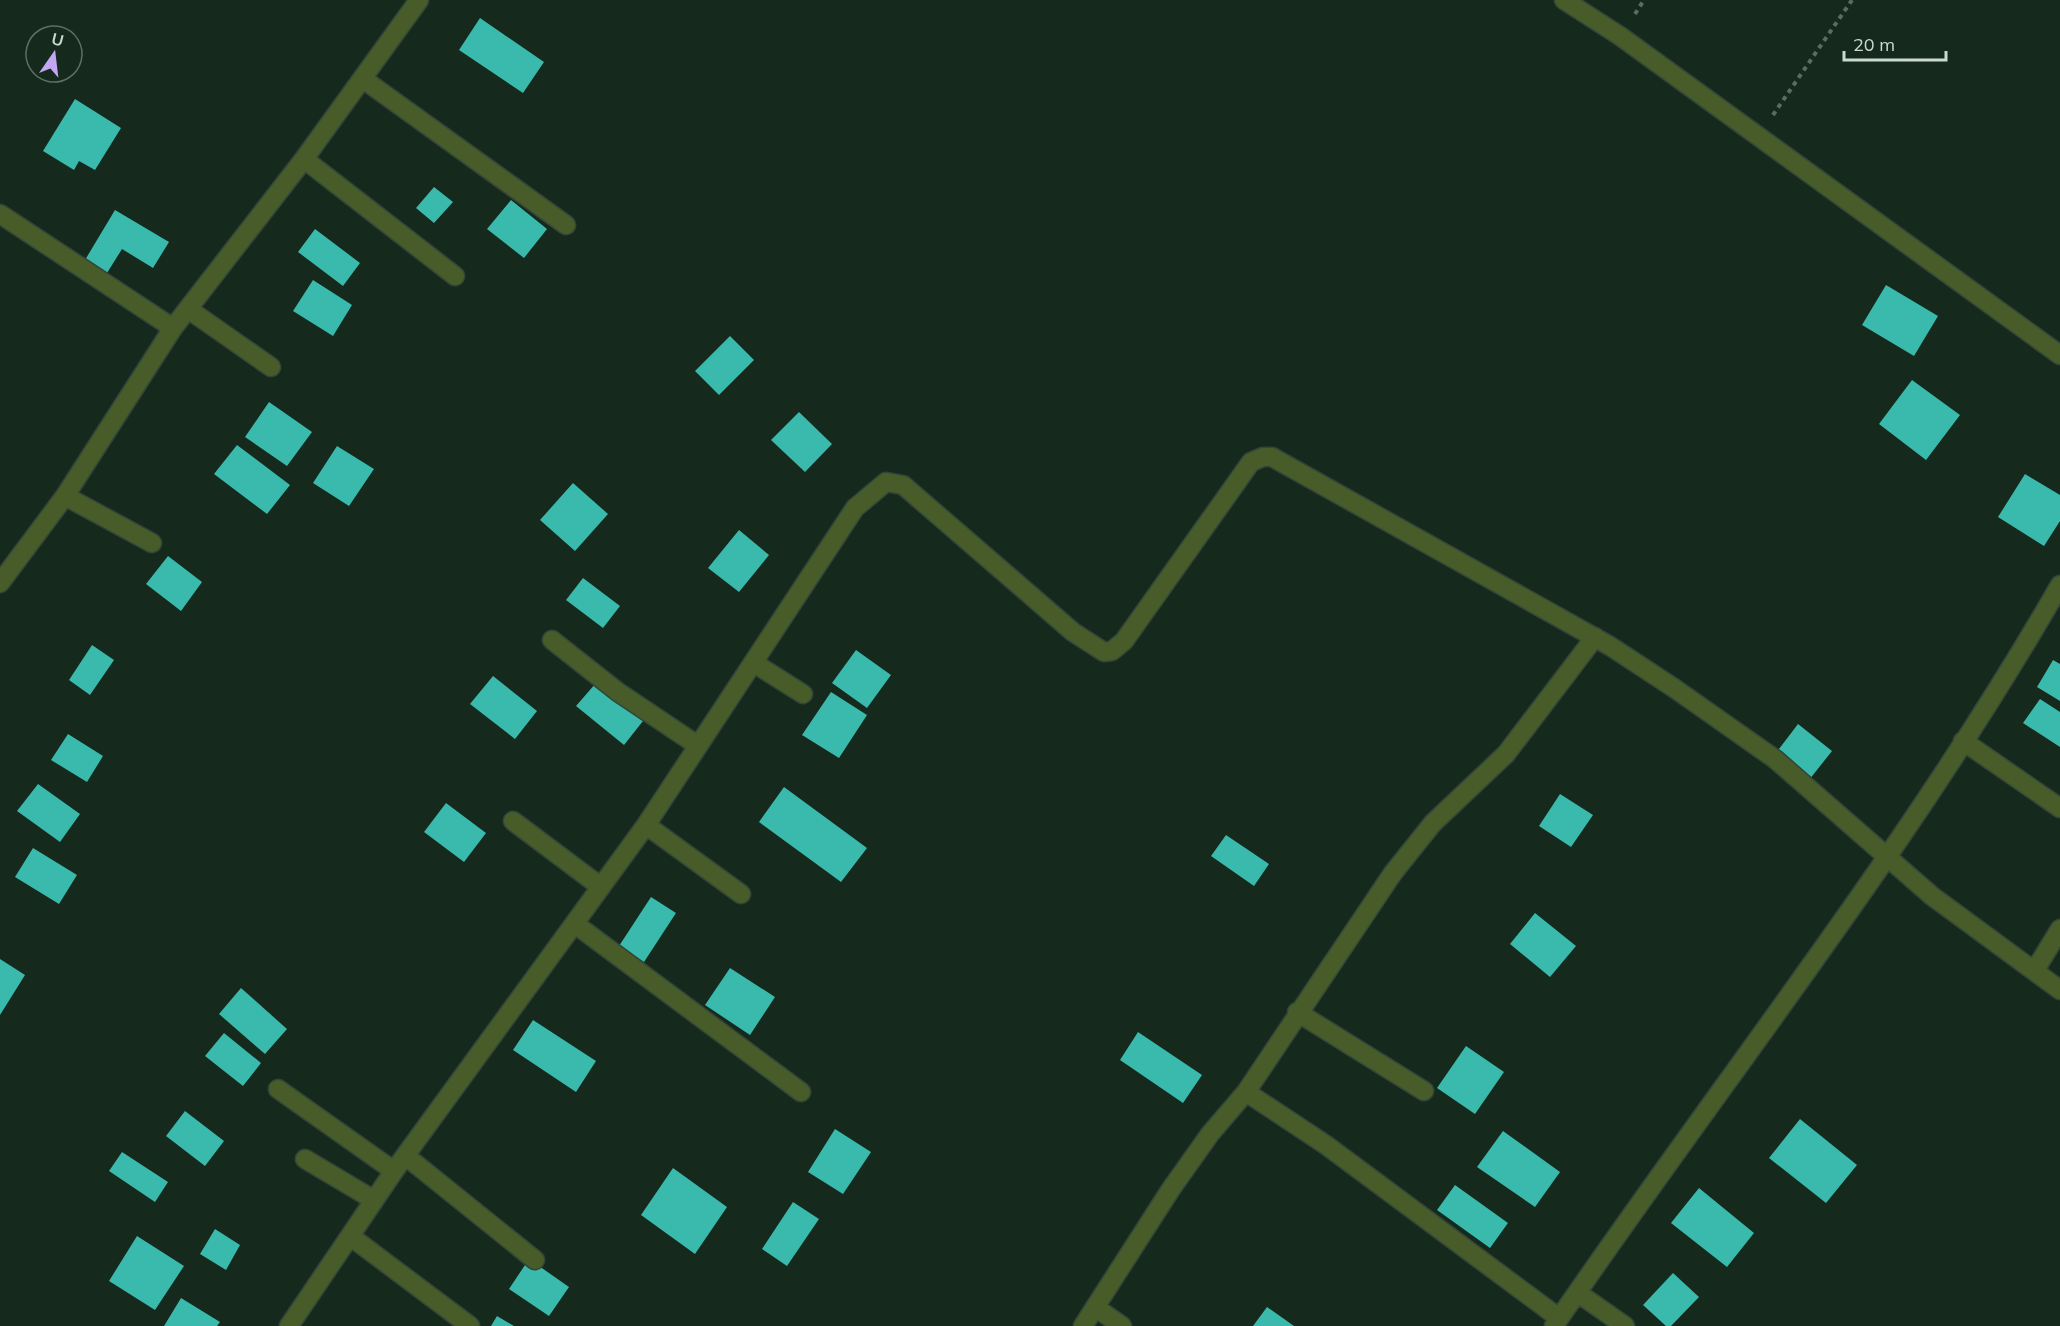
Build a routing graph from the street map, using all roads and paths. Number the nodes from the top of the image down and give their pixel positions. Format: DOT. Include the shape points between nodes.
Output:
graph roads {
  1 [pos="419,0"];
  2 [pos="1564,0"];
  3 [pos="1852,0"];
  4 [pos="363,79"];
  5 [pos="1759,135"];
  6 [pos="304,159"];
  7 [pos="0,214"];
  8 [pos="566,225"];
  9 [pos="455,276"];
  10 [pos="188,309"];
  11 [pos="173,328"];
  12 [pos="2060,355"];
  13 [pos="271,368"];
  14 [pos="65,496"];
  15 [pos="152,543"];
  16 [pos="0,583"];
  17 [pos="2060,585"];
  18 [pos="1595,638"];
  19 [pos="552,640"];
  20 [pos="754,663"];
  21 [pos="803,693"];
  22 [pos="1963,741"];
  23 [pos="698,745"];
  24 [pos="2060,808"];
  25 [pos="513,821"];
  26 [pos="646,825"];
  27 [pos="1890,857"];
  28 [pos="601,887"];
  29 [pos="741,894"];
  30 [pos="575,924"];
  31 [pos="2060,929"];
  32 [pos="2035,970"];
  33 [pos="2060,990"];
  34 [pos="1297,1012"];
  35 [pos="278,1089"];
  36 [pos="1424,1091"];
  37 [pos="801,1092"];
  38 [pos="1246,1092"];
  39 [pos="407,1157"];
  40 [pos="305,1159"];
  41 [pos="394,1171"];
  42 [pos="374,1200"];
  43 [pos="350,1236"];
  44 [pos="534,1260"];
  45 [pos="1578,1293"];
  46 [pos="1095,1307"];
  47 [pos="1556,1322"];
  48 [pos="297,1323"];
  49 [pos="470,1326"];
  50 [pos="1083,1326"];
  51 [pos="1122,1326"];
  52 [pos="1625,1326"];
  1 -- 4 [label="street"];
  2 -- 5 [label="street"];
  3 -- 5 [label="path"];
  4 -- 6 [label="street"];
  4 -- 8 [label="street"];
  5 -- 12 [label="street"];
  6 -- 9 [label="street"];
  6 -- 10 [label="street"];
  7 -- 11 [label="street"];
  10 -- 11 [label="street"];
  10 -- 13 [label="street"];
  11 -- 14 [label="street"];
  14 -- 15 [label="street"];
  14 -- 16 [label="street"];
  17 -- 22 [label="street"];
  18 -- 20 [label="street" via="1313,477 1272,457 1263,457 1251,462 1124,640 1112,651 1097,650 903,485 886,482 855,508"];
  18 -- 27 [label="street" via="1774,759"];
  18 -- 34 [label="street" via="1506,754 1433,823"];
  19 -- 23 [label="street" via="618,692"];
  20 -- 21 [label="street"];
  20 -- 23 [label="street"];
  22 -- 24 [label="street"];
  22 -- 27 [label="street"];
  23 -- 26 [label="street"];
  25 -- 28 [label="street"];
  26 -- 28 [label="street"];
  26 -- 29 [label="street"];
  27 -- 32 [label="street" via="1932,896"];
  27 -- 45 [label="street"];
  28 -- 30 [label="street"];
  30 -- 37 [label="street"];
  30 -- 39 [label="street"];
  31 -- 32 [label="street"];
  32 -- 33 [label="street"];
  34 -- 36 [label="street"];
  34 -- 38 [label="street"];
  35 -- 41 [label="street"];
  38 -- 46 [label="street" via="1171,1189"];
  38 -- 47 [label="street" via="1335,1151"];
  39 -- 41 [label="street"];
  39 -- 44 [label="street"];
  40 -- 42 [label="street"];
  41 -- 42 [label="street"];
  42 -- 43 [label="street"];
  43 -- 48 [label="street"];
  43 -- 49 [label="street"];
  45 -- 47 [label="street"];
  45 -- 52 [label="street"];
  46 -- 50 [label="street"];
  46 -- 51 [label="street"];
}
